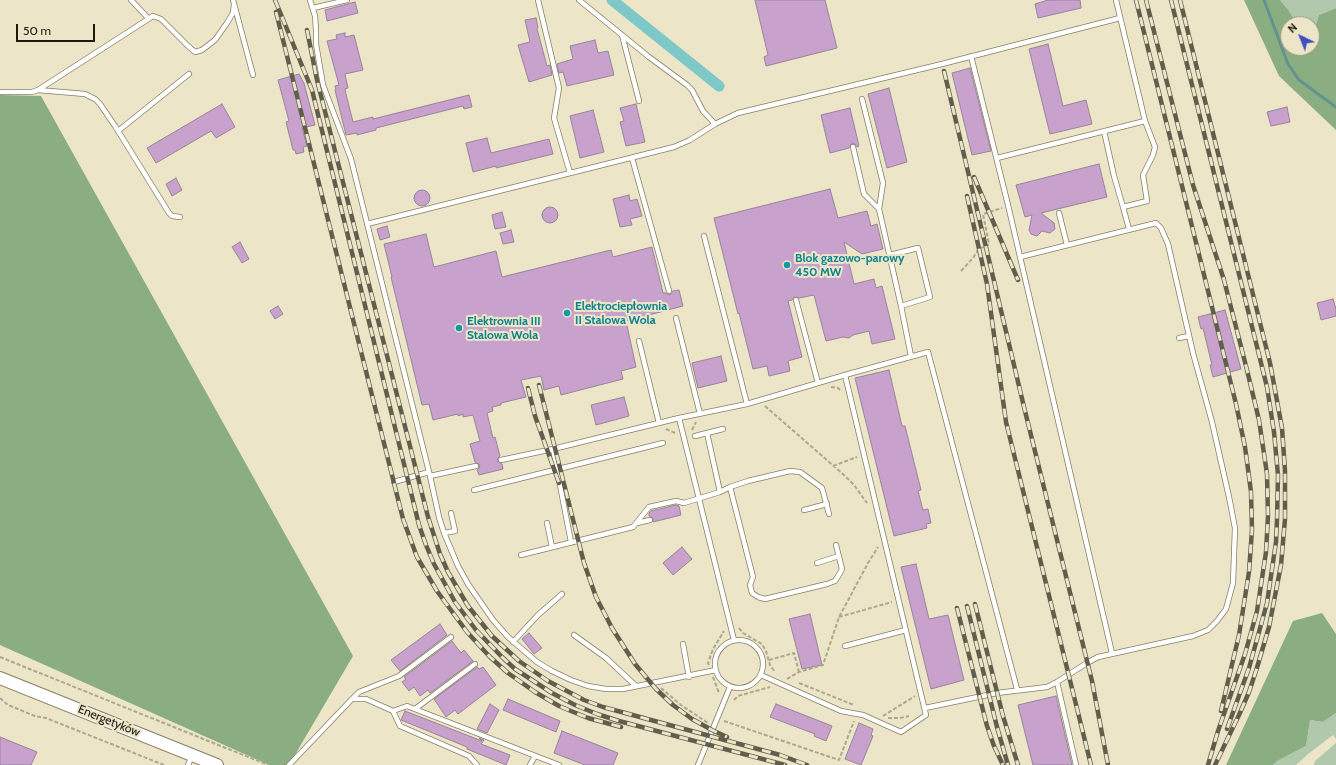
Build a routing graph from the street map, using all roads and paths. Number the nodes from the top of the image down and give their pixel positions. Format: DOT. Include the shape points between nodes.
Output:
graph roads {
  1 [pos="131,0"];
  2 [pos="310,0"];
  3 [pos="347,0"];
  4 [pos="538,0"];
  5 [pos="579,0"];
  6 [pos="1116,0"];
  7 [pos="233,2"];
  8 [pos="313,8"];
  9 [pos="148,18"];
  10 [pos="1120,18"];
  11 [pos="622,35"];
  12 [pos="971,56"];
  13 [pos="189,74"];
  14 [pos="253,75"];
  15 [pos="38,90"];
  16 [pos="0,92"];
  17 [pos="862,99"];
  18 [pos="639,100"];
  19 [pos="1145,121"];
  20 [pos="715,124"];
  21 [pos="118,131"];
  22 [pos="1104,131"];
  23 [pos="854,148"];
  24 [pos="632,158"];
  25 [pos="997,158"];
  26 [pos="570,173"];
  27 [pos="1008,205"];
  28 [pos="1123,207"];
  29 [pos="879,209"];
  30 [pos="1059,213"];
  31 [pos="180,217"];
  32 [pos="367,224"];
  33 [pos="1129,229"];
  34 [pos="704,236"];
  35 [pos="1067,245"];
  36 [pos="890,255"];
  37 [pos="1020,256"];
  38 [pos="961,271"];
  39 [pos="669,291"];
  40 [pos="796,300"];
  41 [pos="901,306"];
  42 [pos="676,318"];
  43 [pos="1189,336"];
  44 [pos="1179,338"];
  45 [pos="639,341"];
  46 [pos="911,356"];
  47 [pos="845,375"];
  48 [pos="818,383"];
  49 [pos="828,387"];
  50 [pos="843,392"];
  51 [pos="761,403"];
  52 [pos="746,404"];
  53 [pos="700,414"];
  54 [pos="679,418"];
  55 [pos="699,420"];
  56 [pos="660,423"];
  57 [pos="723,429"];
  58 [pos="706,433"];
  59 [pos="676,434"];
  60 [pos="693,435"];
  61 [pos="663,444"];
  62 [pos="553,449"];
  63 [pos="501,460"];
  64 [pos="860,464"];
  65 [pos="476,466"];
  66 [pos="833,466"];
  67 [pos="556,470"];
  68 [pos="430,474"];
  69 [pos="394,482"];
  70 [pos="730,487"];
  71 [pos="474,490"];
  72 [pos="720,492"];
  73 [pos="699,498"];
  74 [pos="827,504"];
  75 [pos="868,504"];
  76 [pos="804,510"];
  77 [pos="451,513"];
  78 [pos="830,514"];
  79 [pos="650,520"];
  80 [pos="637,523"];
  81 [pos="547,524"];
  82 [pos="444,533"];
  83 [pos="571,542"];
  84 [pos="836,545"];
  85 [pos="552,547"];
  86 [pos="882,551"];
  87 [pos="521,555"];
  88 [pos="839,556"];
  89 [pos="817,563"];
  90 [pos="562,594"];
  91 [pos="894,601"];
  92 [pos="839,617"];
  93 [pos="736,623"];
  94 [pos="724,626"];
  95 [pos="906,630"];
  96 [pos="574,635"];
  97 [pos="451,637"];
  98 [pos="734,640"];
  99 [pos="513,642"];
  100 [pos="683,644"];
  101 [pos="845,646"];
  102 [pos="1112,653"];
  103 [pos="0,657"];
  104 [pos="769,660"];
  105 [pos="475,664"];
  106 [pos="713,671"];
  107 [pos="798,672"];
  108 [pos="779,674"];
  109 [pos="761,675"];
  110 [pos="784,676"];
  111 [pos="689,677"];
  112 [pos="0,678"];
  113 [pos="788,678"];
  114 [pos="1057,682"];
  115 [pos="656,683"];
  116 [pos="779,683"];
  117 [pos="636,686"];
  118 [pos="730,687"];
  119 [pos="1017,689"];
  120 [pos="719,694"];
  121 [pos="0,698"];
  122 [pos="352,699"];
  123 [pos="917,699"];
  124 [pos="732,703"];
  125 [pos="860,708"];
  126 [pos="924,708"];
  127 [pos="415,709"];
  128 [pos="393,711"];
  129 [pos="863,715"];
  130 [pos="912,716"];
  131 [pos="710,718"];
  132 [pos="708,723"];
  133 [pos="706,727"];
  134 [pos="722,727"];
  135 [pos="534,756"];
  136 [pos="190,760"];
  137 [pos="164,765"];
  138 [pos="217,765"];
  139 [pos="268,765"];
  140 [pos="289,765"];
  141 [pos="477,765"];
  142 [pos="530,765"];
  143 [pos="559,765"];
  144 [pos="698,765"];
  145 [pos="1076,765"];
  1 -- 9 [label="lane"];
  2 -- 8 [label="lane"];
  3 -- 8 [label="lane"];
  4 -- 26 [label="lane" via="558,88 554,118"];
  5 -- 11 [label="lane"];
  6 -- 10 [label="lane"];
  7 -- 9 [label="lane" via="233,13 215,40 195,52 161,19 153,16"];
  7 -- 14 [label="lane"];
  8 -- 32 [label="lane" via="323,85 351,159"];
  9 -- 15 [label="lane"];
  10 -- 12 [label="lane"];
  10 -- 19 [label="lane"];
  11 -- 18 [label="lane"];
  11 -- 20 [label="lane" via="687,85 703,111"];
  12 -- 20 [label="lane" via="738,113"];
  12 -- 25 [label="lane"];
  13 -- 21 [label="lane"];
  15 -- 16 [label="lane"];
  15 -- 21 [label="lane" via="85,94 95,99"];
  17 -- 29 [label="lane" via="883,183"];
  19 -- 22 [label="lane"];
  19 -- 28 [label="lane" via="1155,147 1143,175 1147,201"];
  20 -- 24 [label="lane" via="674,147"];
  21 -- 31 [label="lane" via="169,213"];
  22 -- 25 [label="lane"];
  22 -- 28 [label="lane"];
  23 -- 29 [label="lane" via="864,194"];
  24 -- 26 [label="lane"];
  24 -- 39 [label="lane"];
  25 -- 27 [label="lane"];
  26 -- 32 [label="lane"];
  27 -- 37 [label="lane"];
  27 -- 38 [label="path" via="983,214 989,244 978,249"];
  28 -- 33 [label="lane"];
  29 -- 36 [label="lane"];
  30 -- 35 [label="lane"];
  32 -- 68 [label="lane"];
  33 -- 35 [label="lane"];
  33 -- 43 [label="lane" via="1156,223 1164,233"];
  34 -- 52 [label="lane"];
  35 -- 37 [label="lane"];
  36 -- 41 [label="lane"];
  36 -- 41 [label="lane" via="918,248 927,283 930,297"];
  37 -- 102 [label="lane"];
  40 -- 48 [label="lane"];
  41 -- 46 [label="lane"];
  42 -- 53 [label="lane"];
  43 -- 44 [label="lane"];
  43 -- 102 [label="lane" via="1212,422 1235,528 1233,583 1226,609 1208,630 1193,636"];
  45 -- 56 [label="lane"];
  46 -- 47 [label="lane"];
  46 -- 119 [label="lane" via="928,352"];
  47 -- 48 [label="lane"];
  47 -- 95 [label="lane"];
  48 -- 52 [label="lane"];
  49 -- 50 [label="path" via="838,388"];
  51 -- 66 [label="path"];
  52 -- 53 [label="lane"];
  53 -- 54 [label="lane"];
  54 -- 56 [label="lane"];
  54 -- 73 [label="lane"];
  55 -- 60 [label="path" via="692,428"];
  56 -- 59 [label="path" via="664,429"];
  56 -- 62 [label="lane"];
  57 -- 58 [label="lane"];
  58 -- 60 [label="lane"];
  58 -- 72 [label="lane"];
  61 -- 67 [label="lane"];
  62 -- 63 [label="lane"];
  62 -- 67 [label="lane"];
  64 -- 66 [label="path" via="858,456"];
  65 -- 68 [label="lane"];
  66 -- 75 [label="path" via="854,485"];
  67 -- 71 [label="lane"];
  67 -- 83 [label="lane"];
  68 -- 69 [label="lane"];
  68 -- 82 [label="lane"];
  70 -- 72 [label="lane"];
  70 -- 74 [label="lane" via="790,471 800,472 822,488"];
  70 -- 88 [label="lane" via="753,577 750,585 752,593 758,597 764,599 835,581 842,569"];
  72 -- 73 [label="lane"];
  73 -- 80 [label="lane" via="684,503 676,501 649,507"];
  73 -- 98 [label="lane"];
  74 -- 76 [label="lane"];
  74 -- 78 [label="lane"];
  77 -- 82 [label="lane" via="455,531"];
  79 -- 80 [label="lane"];
  80 -- 83 [label="lane" via="633,527"];
  81 -- 85 [label="lane"];
  82 -- 99 [label="lane" via="468,584 493,620"];
  83 -- 85 [label="lane"];
  84 -- 88 [label="lane"];
  85 -- 87 [label="lane"];
  86 -- 92 [label="path" via="880,544"];
  88 -- 89 [label="lane"];
  90 -- 99 [label="lane"];
  91 -- 92 [label="path"];
  92 -- 107 [label="path" via="823,665"];
  93 -- 104 [label="path" via="743,633 762,644"];
  94 -- 106 [label="path" via="708,663"];
  95 -- 101 [label="lane"];
  95 -- 126 [label="lane"];
  96 -- 117 [label="lane" via="606,658"];
  97 -- 122 [label="lane" via="399,676 359,692"];
  98 -- 106 [label="lane" via="720,649"];
  98 -- 109 [label="lane" via="749,641 761,652 764,667"];
  99 -- 117 [label="lane" via="552,671 588,686 606,689"];
  100 -- 111 [label="lane"];
  102 -- 114 [label="lane" via="1098,657"];
  103 -- 139 [label="path"];
  104 -- 107 [label="path" via="794,653"];
  104 -- 108 [label="path" via="773,671"];
  105 -- 127 [label="lane"];
  106 -- 111 [label="lane"];
  106 -- 118 [label="lane"];
  106 -- 120 [label="path"];
  107 -- 113 [label="path"];
  109 -- 116 [label="lane"];
  109 -- 118 [label="lane" via="757,681 744,688"];
  110 -- 113 [label="path"];
  111 -- 115 [label="lane"];
  112 -- 136 [label="main road, Energetyków"];
  113 -- 116 [label="path"];
  113 -- 125 [label="path"];
  114 -- 119 [label="lane" via="1047,687"];
  114 -- 145 [label="lane"];
  115 -- 117 [label="lane"];
  115 -- 132 [label="path" via="681,705"];
  116 -- 124 [label="path" via="738,696"];
  116 -- 129 [label="lane" via="842,711"];
  118 -- 144 [label="lane"];
  119 -- 126 [label="lane"];
  121 -- 137 [label="path" via="8,705"];
  122 -- 128 [label="lane" via="366,699"];
  122 -- 140 [label="lane"];
  123 -- 130 [label="path" via="916,695 882,716"];
  126 -- 129 [label="lane" via="926,715 901,732"];
  127 -- 128 [label="lane" via="407,706"];
  127 -- 135 [label="lane"];
  128 -- 141 [label="lane" via="400,726 469,756"];
  129 -- 134 [label="path" via="854,721 839,760 724,721"];
  131 -- 132 [label="path"];
  132 -- 133 [label="path"];
  135 -- 142 [label="lane"];
  135 -- 143 [label="lane"];
  136 -- 138 [label="main road, Energetyków"];
}
